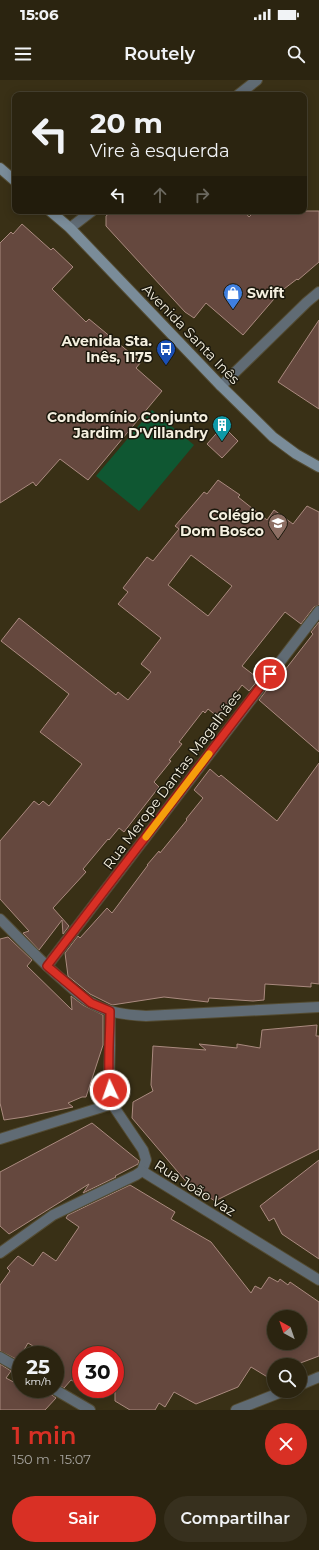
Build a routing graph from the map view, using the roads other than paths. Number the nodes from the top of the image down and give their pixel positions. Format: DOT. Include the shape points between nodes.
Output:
graph roads {
  1 [pos="257,80"];
  2 [pos="242,92"];
  3 [pos="0,168"];
  4 [pos="12,178"];
  5 [pos="54,214"];
  6 [pos="88,214"];
  7 [pos="70,228"];
  8 [pos="319,292"];
  9 [pos="221,386"];
  10 [pos="319,466"];
  11 [pos="319,611"];
  12 [pos="0,919"];
  13 [pos="47,966"];
  14 [pos="319,1007"];
  15 [pos="110,1011"];
  16 [pos="112,1104"];
  17 [pos="0,1139"];
  18 [pos="142,1172"];
  19 [pos="0,1252"];
  20 [pos="319,1280"];
  21 [pos="0,1357"];
  22 [pos="12,1364"];
  23 [pos="319,1377"];
  24 [pos="307,1381"];
  25 [pos="64,1395"];
  26 [pos="267,1398"];
  27 [pos="90,1410"];
  28 [pos="236,1410"];
  1 -- 2 [label="street"];
  3 -- 4 [label="main road"];
  5 -- 7 [label="main road, Avenida Santa Inês"];
  6 -- 7 [label="street"];
  7 -- 9 [label="main road, Avenida Santa Inês"];
  8 -- 9 [label="street"];
  9 -- 10 [label="main road, Avenida Santa Inês" via="273,437 296,454"];
  11 -- 13 [label="street, Rua Merope Dantas Magalhães"];
  12 -- 13 [label="street"];
  13 -- 15 [label="street" via="91,1003"];
  14 -- 15 [label="street" via="146,1016"];
  15 -- 16 [label="street, Rua João Vaz" via="109,1076"];
  16 -- 17 [label="street"];
  16 -- 18 [label="street, Rua João Vaz" via="144,1150 146,1160"];
  18 -- 19 [label="street" via="53,1215"];
  18 -- 20 [label="street, Rua João Vaz"];
  21 -- 22 [label="street"];
  23 -- 24 [label="street"];
  25 -- 27 [label="street"];
  26 -- 28 [label="street"];
}
